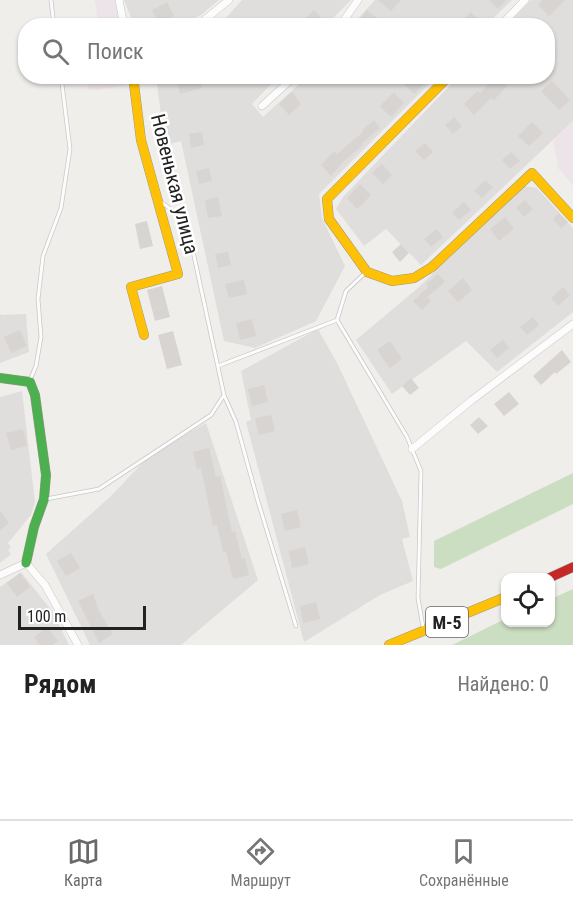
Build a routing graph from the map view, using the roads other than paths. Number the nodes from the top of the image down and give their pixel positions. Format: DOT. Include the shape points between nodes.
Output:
graph roads {
  1 [pos="51,0"];
  2 [pos="119,0"];
  3 [pos="229,0"];
  4 [pos="358,0"];
  5 [pos="525,0"];
  6 [pos="53,18"];
  7 [pos="122,18"];
  8 [pos="207,18"];
  9 [pos="346,18"];
  10 [pos="508,18"];
  11 [pos="63,84"];
  12 [pos="134,84"];
  13 [pos="286,84"];
  14 [pos="441,84"];
  15 [pos="262,106"];
  16 [pos="158,200"];
  17 [pos="573,218"];
  18 [pos="367,272"];
  19 [pos="337,320"];
  20 [pos="573,324"];
  21 [pos="144,335"];
  22 [pos="219,366"];
  23 [pos="0,378"];
  24 [pos="30,382"];
  25 [pos="224,395"];
  26 [pos="412,448"];
  27 [pos="44,499"];
  28 [pos="26,563"];
  29 [pos="573,567"];
  30 [pos="0,575"];
  31 [pos="555,575"];
  32 [pos="501,599"];
  33 [pos="296,626"];
  34 [pos="424,631"];
  35 [pos="405,642"];
  36 [pos="78,645"];
  37 [pos="389,645"];
  1 -- 6 [label="lane"];
  2 -- 7 [label="street"];
  3 -- 8 [label="street"];
  4 -- 9 [label="street"];
  5 -- 10 [label="street"];
  11 -- 24 [label="lane" via="70,149 61,208 43,256 38,298 41,337"];
  12 -- 16 [label="main road, Новенькая улица" via="141,140"];
  13 -- 15 [label="street"];
  14 -- 18 [label="main road" via="327,199 329,219"];
  16 -- 21 [label="main road, Новенькая улица" via="178,274 131,287"];
  16 -- 22 [label="lane" via="180,216 191,242"];
  17 -- 18 [label="main road" via="532,173 432,267 414,278 392,281"];
  18 -- 19 [label="lane" via="346,291"];
  19 -- 22 [label="lane"];
  19 -- 26 [label="lane"];
  20 -- 26 [label="street"];
  22 -- 25 [label="lane"];
  23 -- 24 [label="main road"];
  24 -- 27 [label="main road" via="46,475"];
  25 -- 27 [label="lane" via="212,415 99,489"];
  25 -- 33 [label="lane" via="236,422"];
  26 -- 34 [label="lane" via="421,471 418,598"];
  27 -- 28 [label="main road"];
  28 -- 30 [label="street"];
  28 -- 36 [label="street" via="45,585"];
  29 -- 31 [label="main road"];
  32 -- 34 [label="main road, М-5"];
  34 -- 35 [label="main road, М-5"];
  35 -- 37 [label="main road, М-5"];
}
